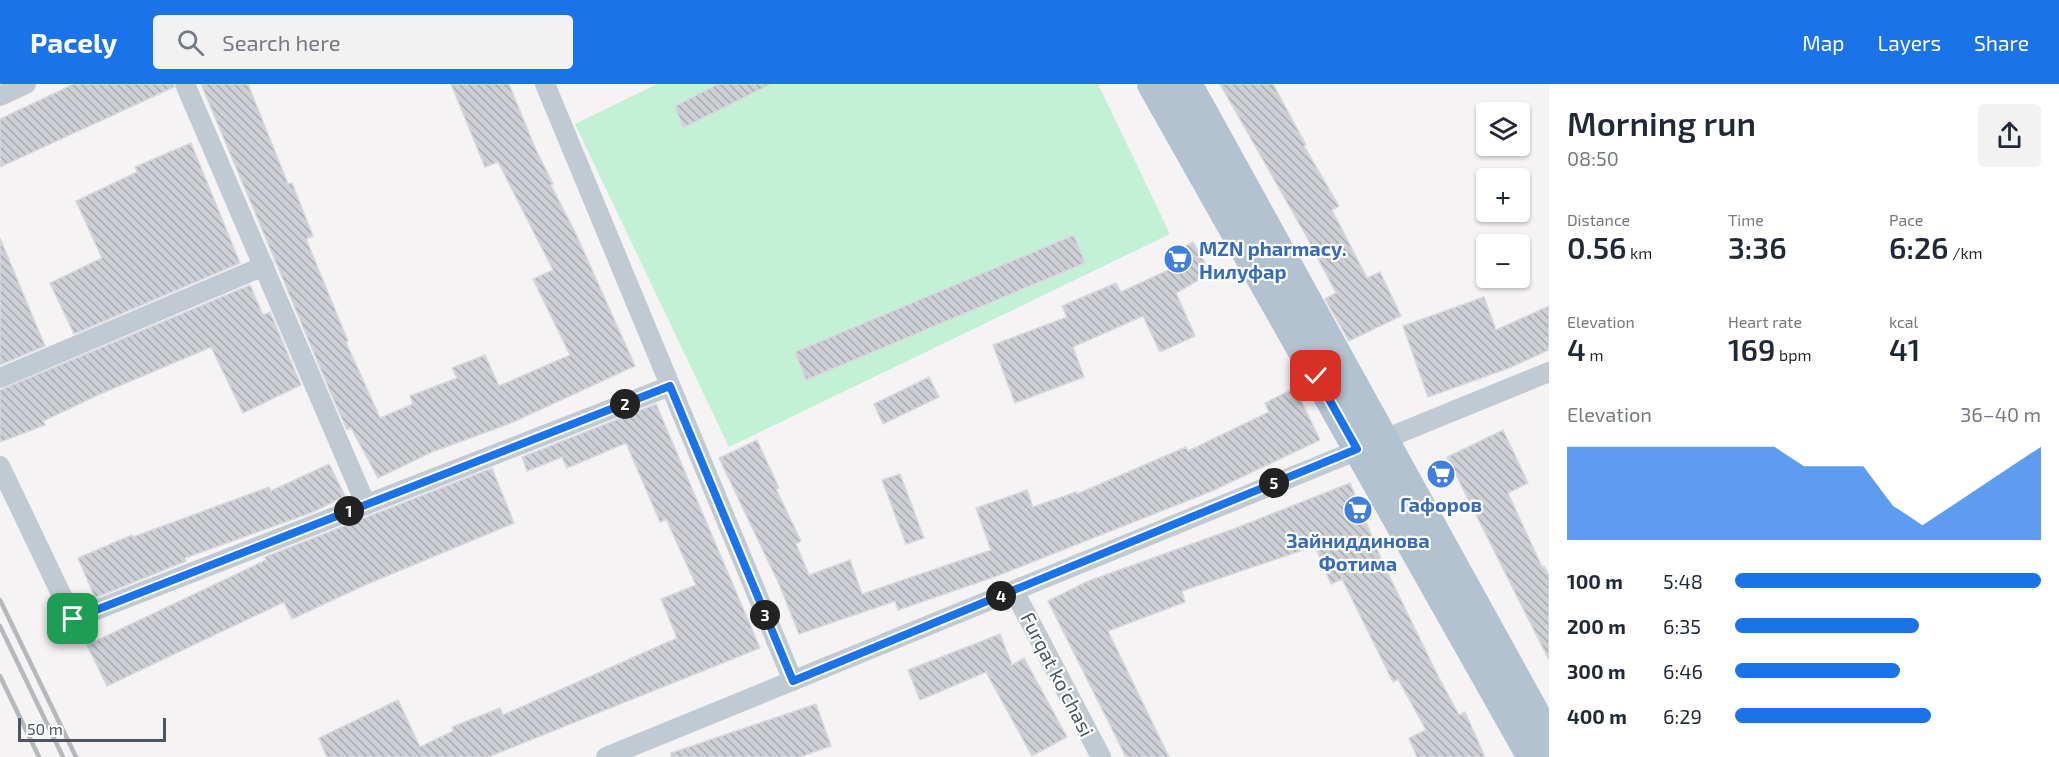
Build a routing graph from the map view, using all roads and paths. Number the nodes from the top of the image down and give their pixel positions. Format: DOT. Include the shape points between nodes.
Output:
graph roads {
  1 [pos="26,84"];
  2 [pos="185,84"];
  3 [pos="544,84"];
  4 [pos="1153,84"];
  5 [pos="1186,84"];
  6 [pos="0,96"];
  7 [pos="264,266"];
  8 [pos="1549,372"];
  9 [pos="0,378"];
  10 [pos="670,386"];
  11 [pos="1369,444"];
  12 [pos="0,466"];
  13 [pos="366,505"];
  14 [pos="1014,591"];
  15 [pos="793,681"];
  16 [pos="1549,741"];
  17 [pos="606,757"];
  18 [pos="1101,757"];
  19 [pos="1533,757"];
  1 -- 6 [label="street"];
  2 -- 7 [label="street"];
  3 -- 10 [label="street"];
  4 -- 11 [label="main road"];
  5 -- 11 [label="main road"];
  7 -- 9 [label="street"];
  7 -- 13 [label="street"];
  8 -- 11 [label="street"];
  10 -- 13 [label="street"];
  10 -- 15 [label="street"];
  11 -- 14 [label="street"];
  11 -- 16 [label="main road"];
  11 -- 19 [label="main road"];
  12 -- 13 [label="street" via="73,619"];
  14 -- 15 [label="street"];
  14 -- 18 [label="street, Furqat ko'chasi"];
  15 -- 17 [label="street"];
}
